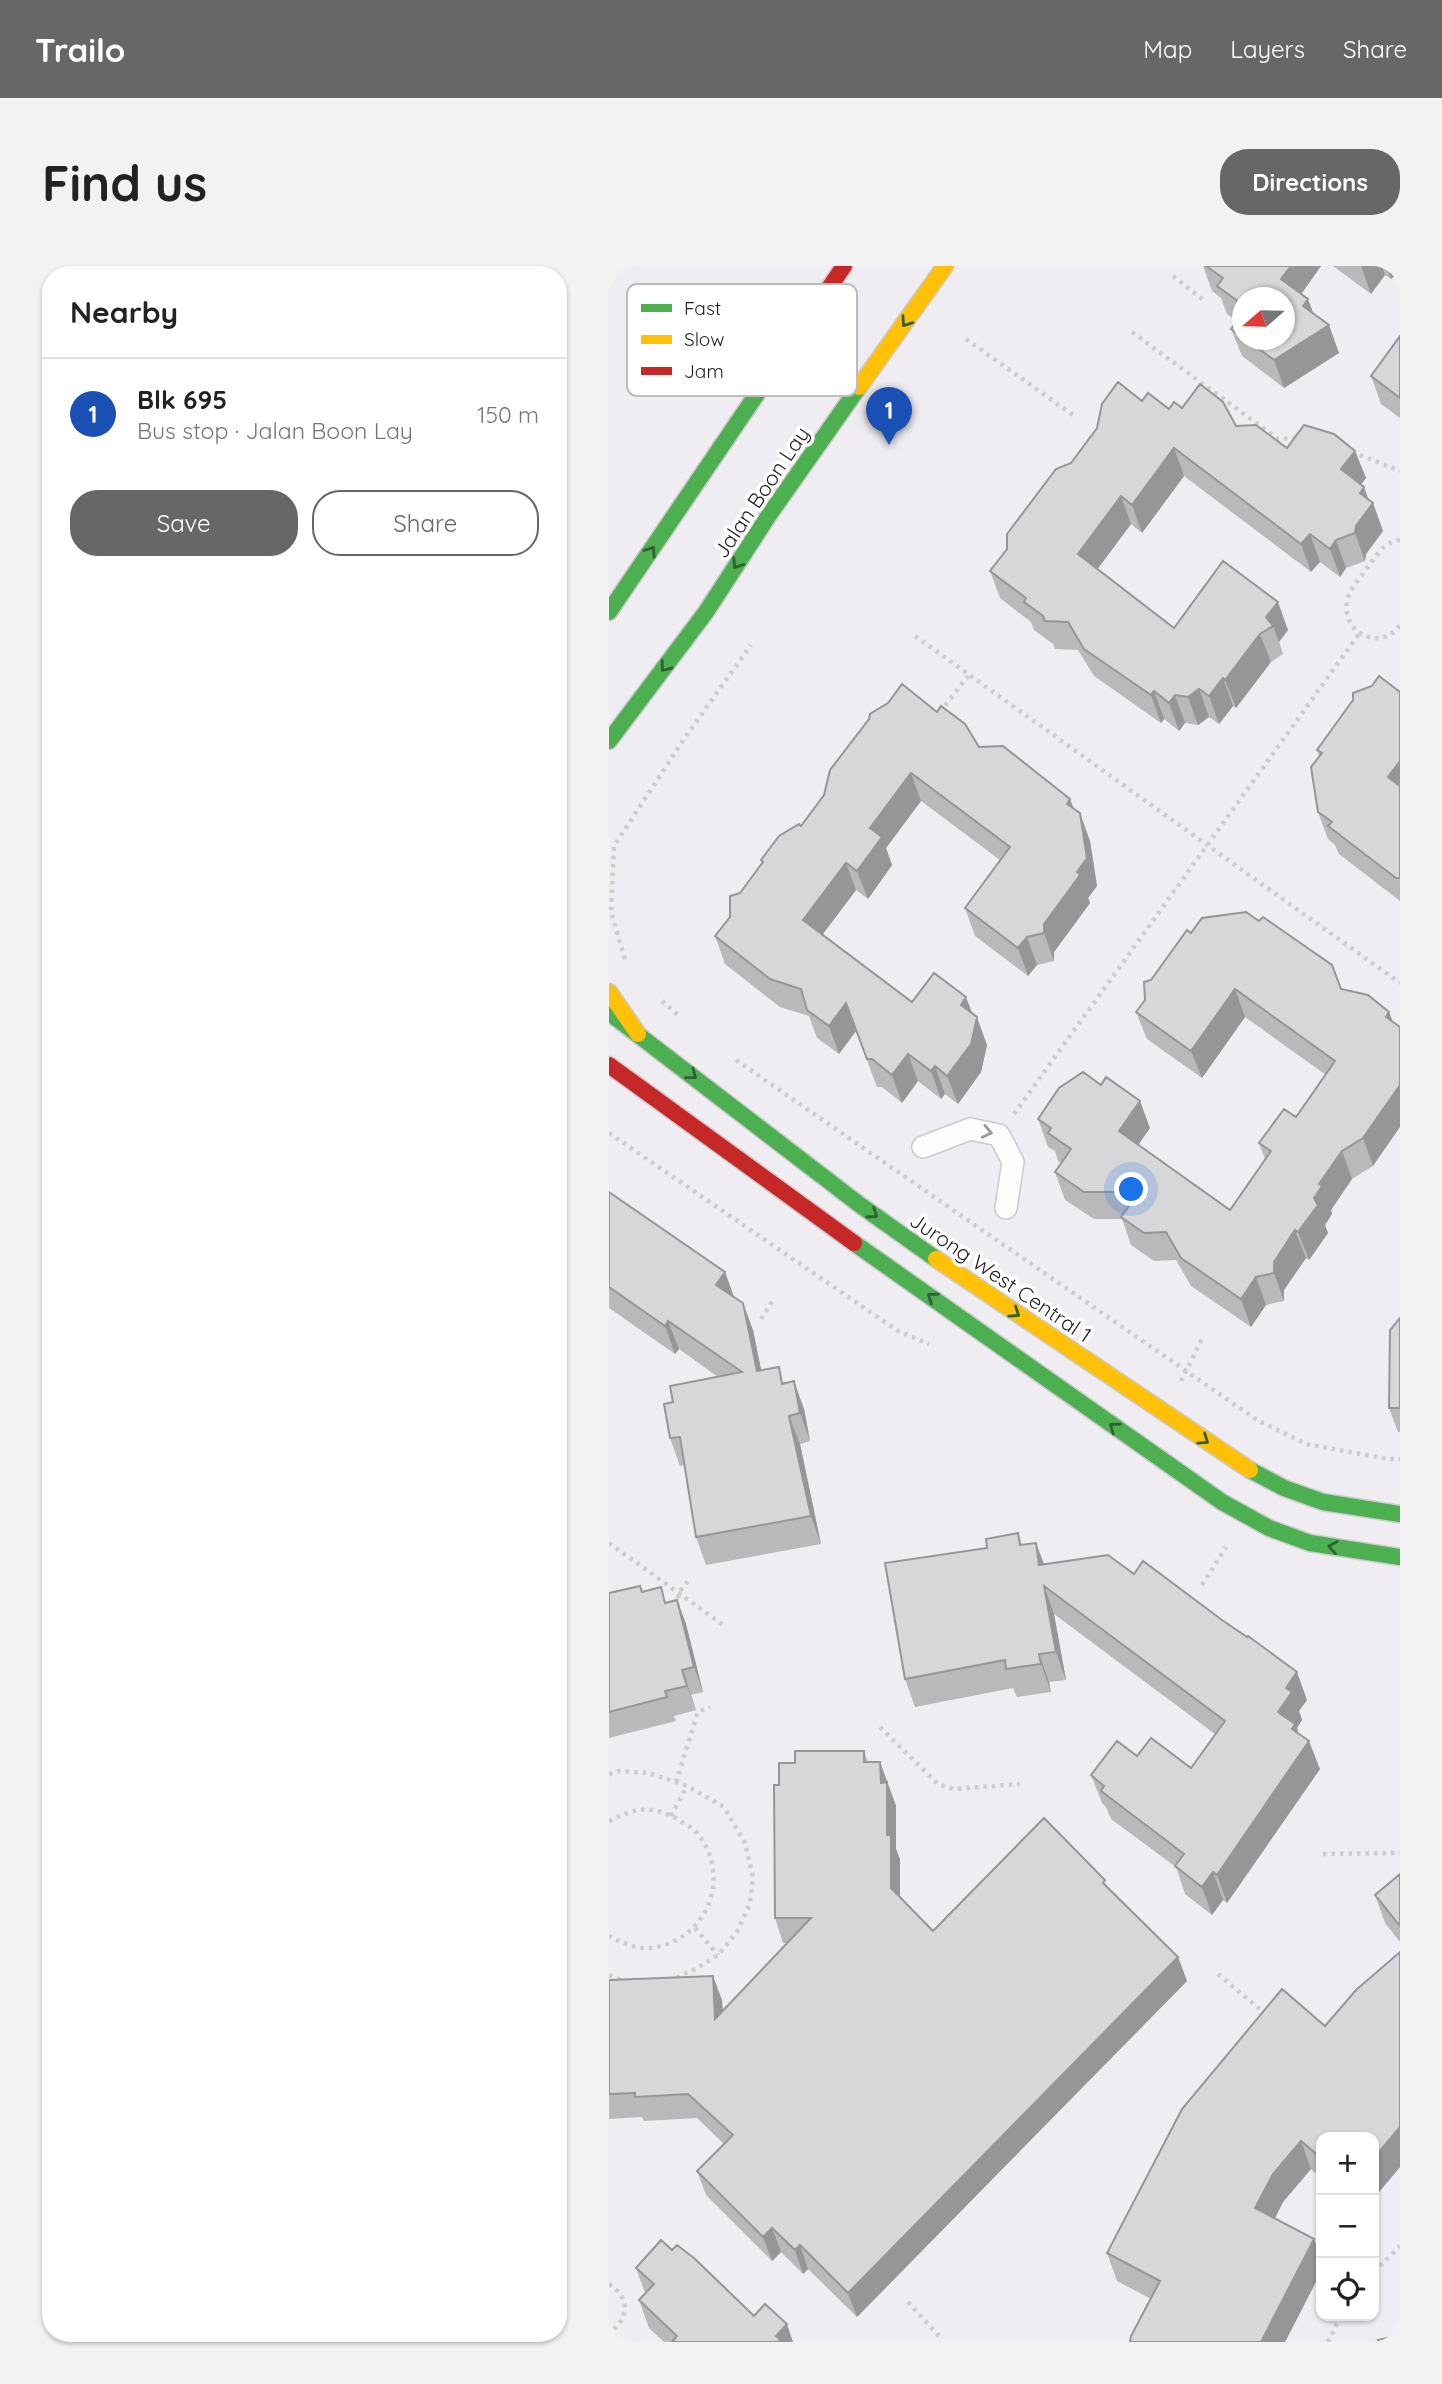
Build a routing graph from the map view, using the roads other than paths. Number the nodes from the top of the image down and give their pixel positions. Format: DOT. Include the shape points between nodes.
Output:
graph roads {
  1 [pos="844,266"];
  2 [pos="945,266"];
  3 [pos="832,284"];
  4 [pos="857,390"];
  5 [pos="755,396"];
  6 [pos="853,396"];
  7 [pos="610,608"];
  8 [pos="609,741"];
  9 [pos="609,992"];
  10 [pos="609,1012"];
  11 [pos="638,1034"];
  12 [pos="609,1065"];
  13 [pos="923,1147"];
  14 [pos="1006,1208"];
  15 [pos="1400,1514"];
  16 [pos="1400,1557"];
  3 -- 1 [label="street, one-way"];
  2 -- 4 [label="street, Jalan Boon Lay, one-way"];
  7 -- 5 [label="street, one-way"];
  6 -- 8 [label="street, Jalan Boon Lay, one-way" via="706,612"];
  9 -- 11 [label="street"];
  10 -- 11 [label="street, Jurong West Central 1"];
  11 -- 15 [label="street, Jurong West Central 1, one-way" via="860,1205 1248,1469 1323,1502"];
  16 -- 12 [label="street, one-way" via="1310,1544 1221,1502"];
  13 -- 14 [label="lane, one-way" via="970,1129 999,1135 1013,1163"];
}
